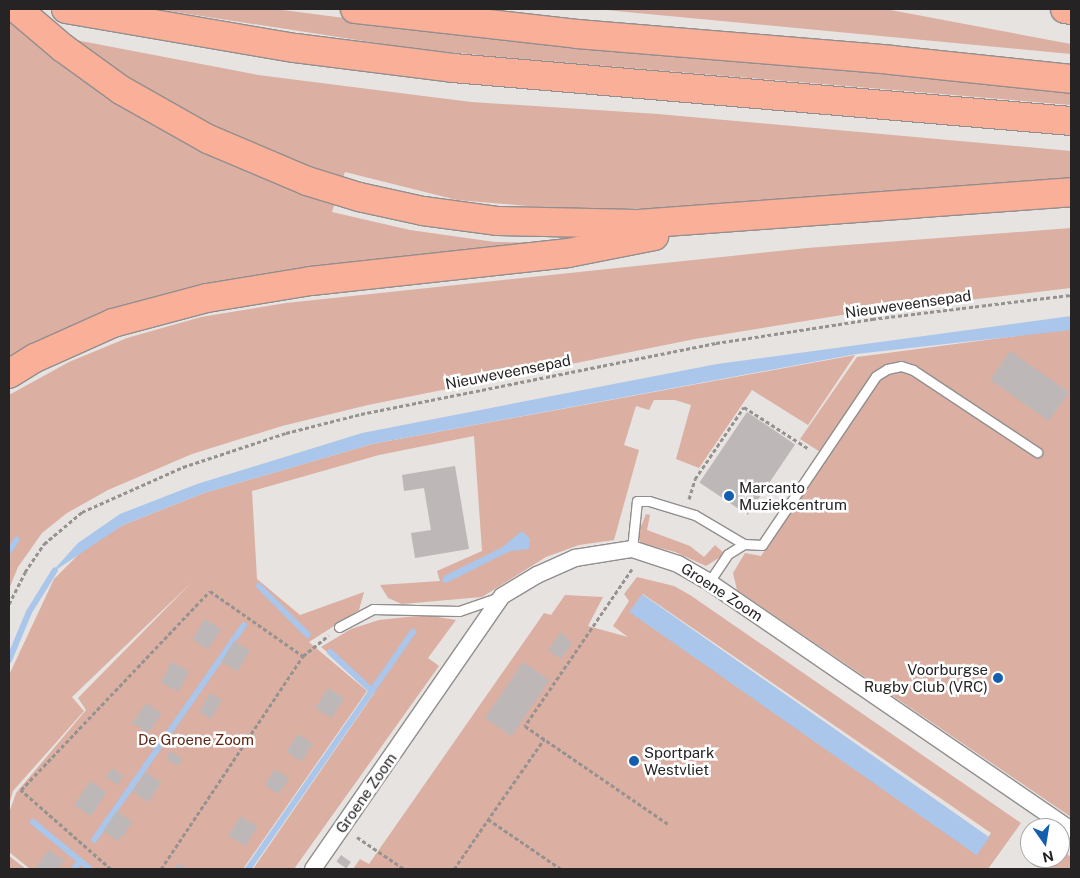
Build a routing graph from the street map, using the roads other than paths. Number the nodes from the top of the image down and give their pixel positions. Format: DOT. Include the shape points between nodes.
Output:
graph roads {
  1 [pos="17,9"];
  2 [pos="66,9"];
  3 [pos="355,9"];
  4 [pos="1065,9"];
  5 [pos="1071,10"];
  6 [pos="1071,79"];
  7 [pos="1071,121"];
  8 [pos="1071,192"];
  9 [pos="749,217"];
  10 [pos="9,374"];
  11 [pos="1037,452"];
  12 [pos="744,544"];
  13 [pos="638,551"];
  14 [pos="709,582"];
  15 [pos="502,596"];
  16 [pos="338,627"];
  17 [pos="1071,830"];
  18 [pos="313,869"];
  1 -- 9 [label="highway" via="92,69 176,123 244,157 342,192 423,211 507,222 638,224"];
  2 -- 7 [label="highway" via="295,48 453,68"];
  3 -- 6 [label="highway" via="577,34 881,59"];
  4 -- 5 [label="highway"];
  8 -- 9 [label="highway"];
  9 -- 10 [label="highway" via="568,253 311,281 207,298 114,323 35,358"];
  11 -- 12 [label="lane" via="901,366 876,376 762,544"];
  12 -- 13 [label="lane" via="685,512 637,501"];
  12 -- 14 [label="lane" via="728,554"];
  13 -- 14 [label="street, Groene Zoom" via="678,564"];
  13 -- 15 [label="street, Groene Zoom" via="575,558 536,575"];
  14 -- 17 [label="street, Groene Zoom"];
  15 -- 16 [label="lane" via="459,610 373,609"];
  15 -- 18 [label="street, Groene Zoom"];
}
